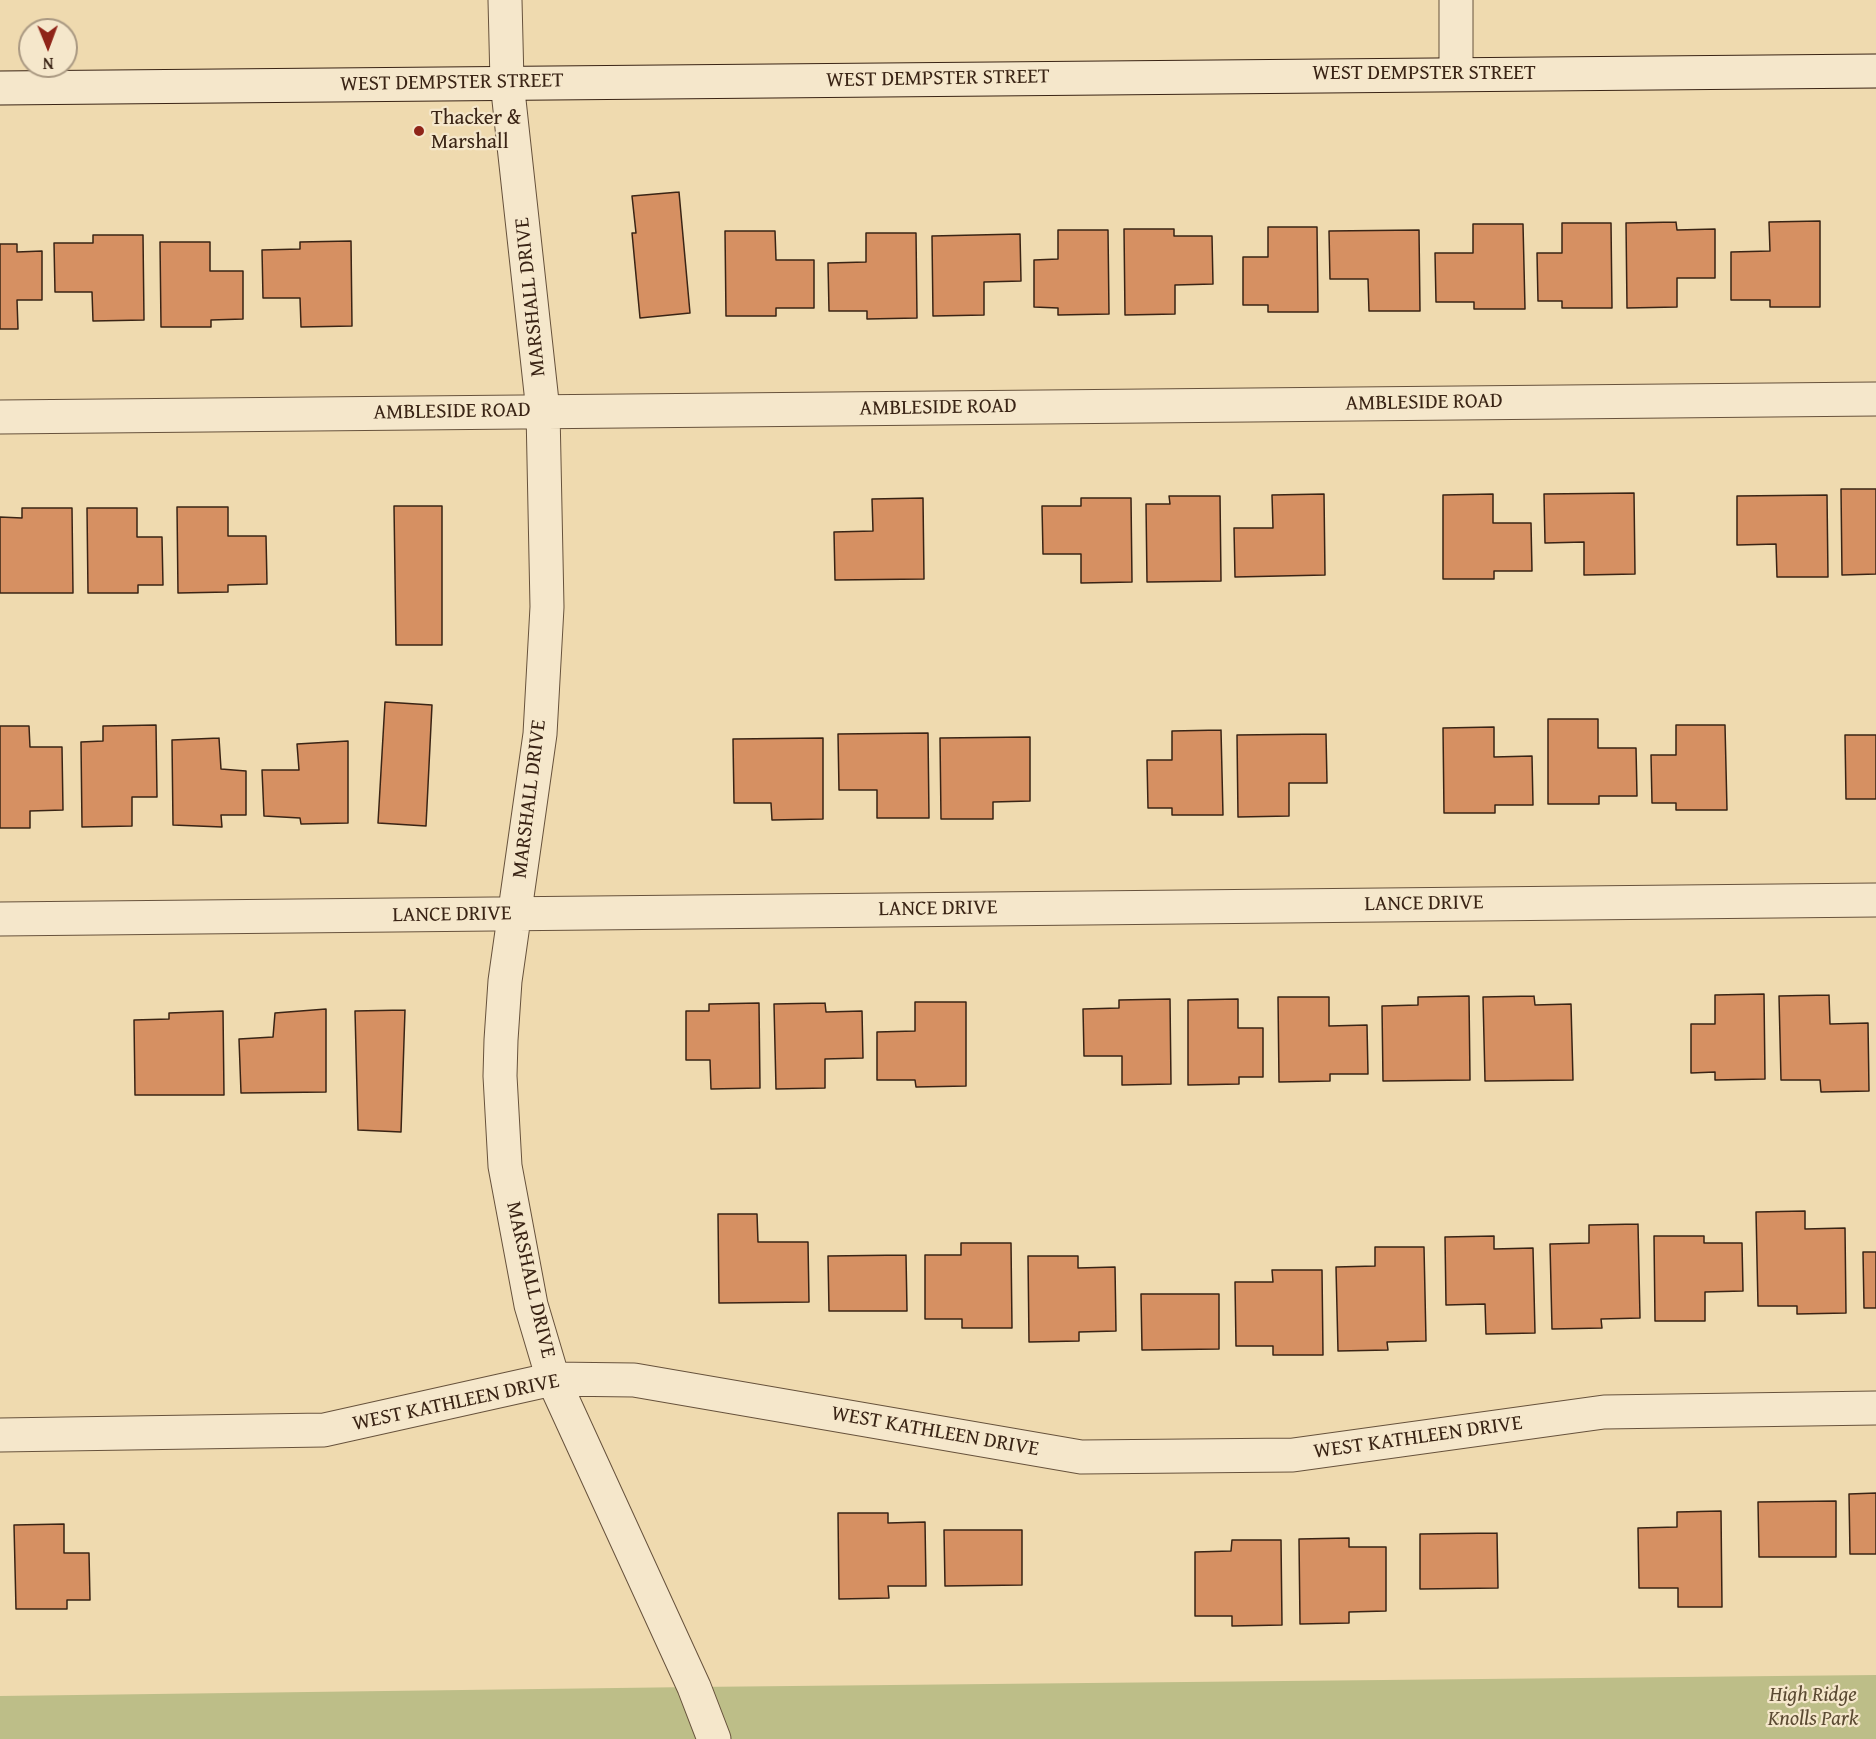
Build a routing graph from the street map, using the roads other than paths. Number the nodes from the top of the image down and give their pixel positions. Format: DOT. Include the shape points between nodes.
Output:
graph roads {
  1 [pos="505,0"];
  2 [pos="1456,0"];
  3 [pos="1876,71"];
  4 [pos="1456,74"];
  5 [pos="507,82"];
  6 [pos="0,87"];
  7 [pos="1876,399"];
  8 [pos="543,411"];
  9 [pos="0,417"];
  10 [pos="1876,900"];
  11 [pos="515,914"];
  12 [pos="0,919"];
  13 [pos="553,1379"];
  14 [pos="1876,1408"];
  15 [pos="0,1435"];
  16 [pos="714,1739"];
  1 -- 5 [label="street, MARSHALL DRIVE"];
  2 -- 4 [label="street"];
  3 -- 4 [label="street, WEST DEMPSTER STREET"];
  4 -- 5 [label="street, WEST DEMPSTER STREET"];
  5 -- 6 [label="street, WEST DEMPSTER STREET"];
  5 -- 8 [label="street, MARSHALL DRIVE"];
  7 -- 8 [label="street, AMBLESIDE ROAD"];
  8 -- 9 [label="street, AMBLESIDE ROAD"];
  8 -- 11 [label="street, MARSHALL DRIVE" via="547,607 540,734"];
  10 -- 11 [label="street, LANCE DRIVE"];
  11 -- 12 [label="street, LANCE DRIVE"];
  11 -- 13 [label="street, MARSHALL DRIVE" via="501,1040 505,1166 531,1305"];
  13 -- 14 [label="street, WEST KATHLEEN DRIVE" via="634,1380 1081,1457 1293,1455 1604,1412"];
  13 -- 15 [label="street, WEST KATHLEEN DRIVE" via="324,1430"];
  13 -- 16 [label="street, MARSHALL DRIVE"];
}
